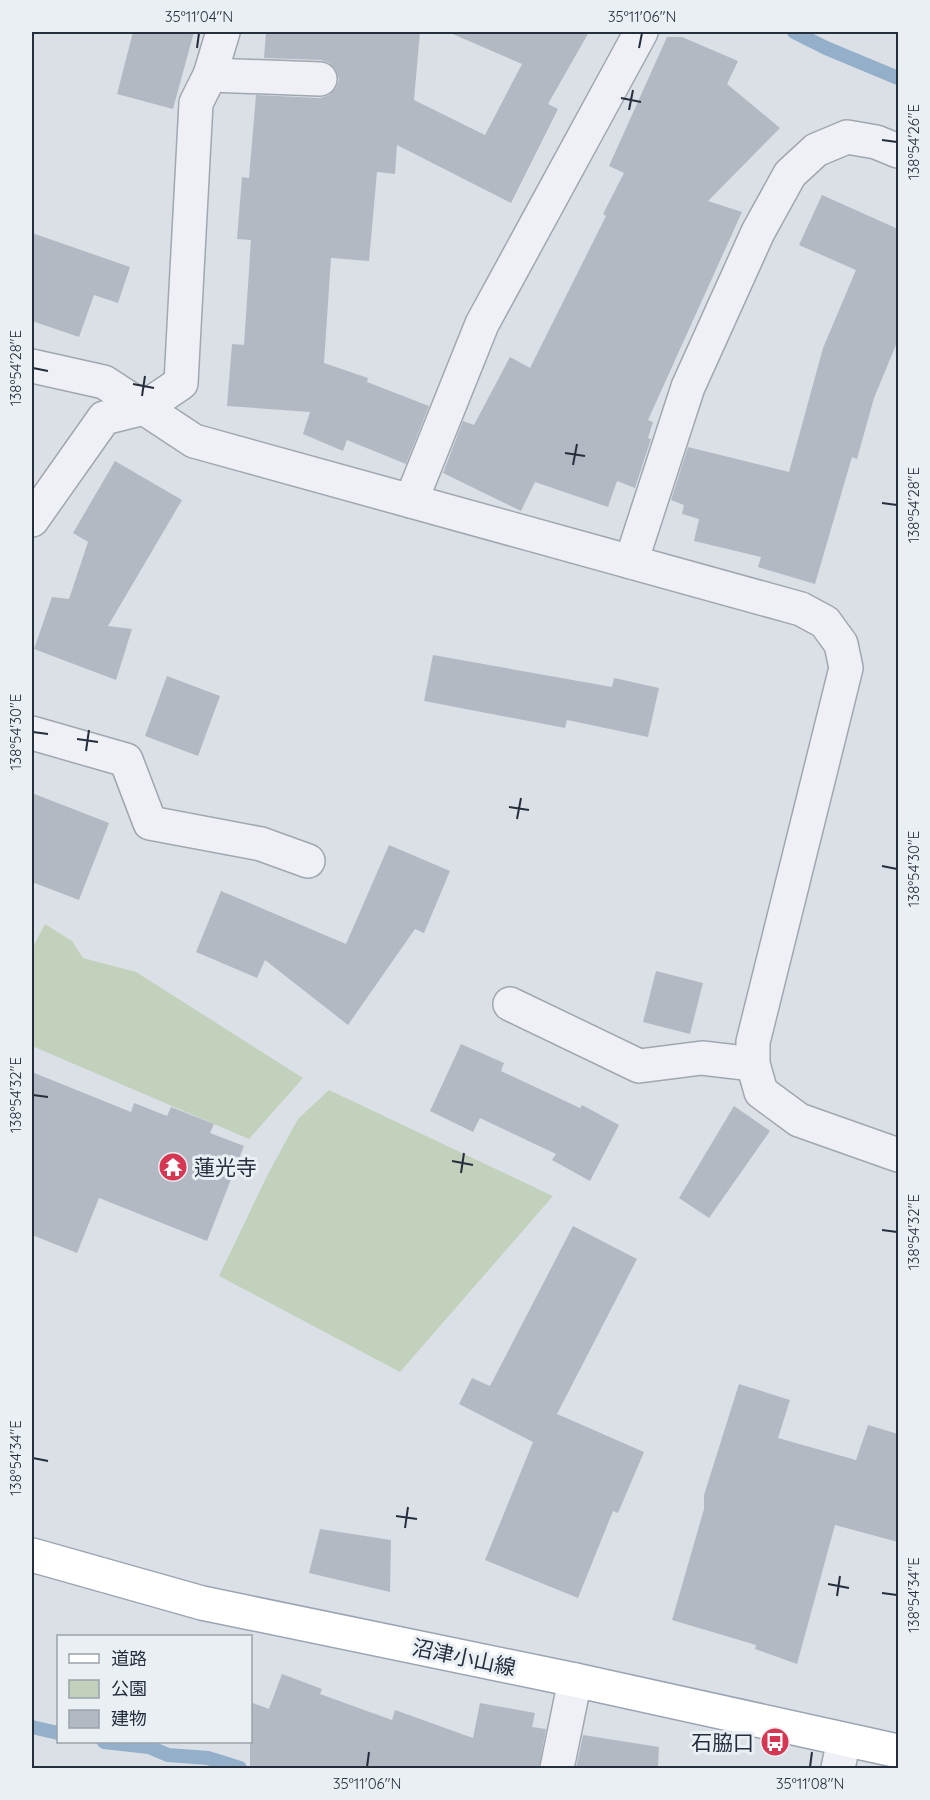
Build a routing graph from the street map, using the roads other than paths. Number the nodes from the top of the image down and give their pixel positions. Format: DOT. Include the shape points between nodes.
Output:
graph roads {
  1 [pos="223,32"];
  2 [pos="641,32"];
  3 [pos="210,75"];
  4 [pos="320,79"];
  5 [pos="898,151"];
  6 [pos="32,366"];
  7 [pos="144,408"];
  8 [pos="411,501"];
  9 [pos="32,520"];
  10 [pos="631,562"];
  11 [pos="32,733"];
  12 [pos="308,861"];
  13 [pos="510,1004"];
  14 [pos="753,1064"];
  15 [pos="898,1155"];
  16 [pos="32,1555"];
  17 [pos="575,1680"];
  18 [pos="898,1751"];
  19 [pos="841,1754"];
  20 [pos="557,1768"];
  1 -- 3 [label="street"];
  2 -- 8 [label="street" via="482,324"];
  3 -- 4 [label="street"];
  3 -- 7 [label="street" via="196,103 181,383"];
  5 -- 10 [label="street" via="847,136 816,150 790,174 758,232 688,387"];
  6 -- 7 [label="street" via="104,382"];
  7 -- 8 [label="street" via="194,441"];
  7 -- 9 [label="street" via="104,418"];
  8 -- 10 [label="street"];
  10 -- 14 [label="street" via="801,609 825,622 841,644 846,668 753,1042"];
  11 -- 12 [label="street" via="126,760 150,823 261,844"];
  13 -- 14 [label="street" via="639,1066 702,1058"];
  14 -- 15 [label="street" via="761,1092 799,1120"];
  16 -- 17 [label="main road, 沼津小山線" via="202,1603"];
  17 -- 19 [label="main road, 沼津小山線"];
  17 -- 20 [label="street"];
  18 -- 19 [label="main road, 沼津小山線"];
}
